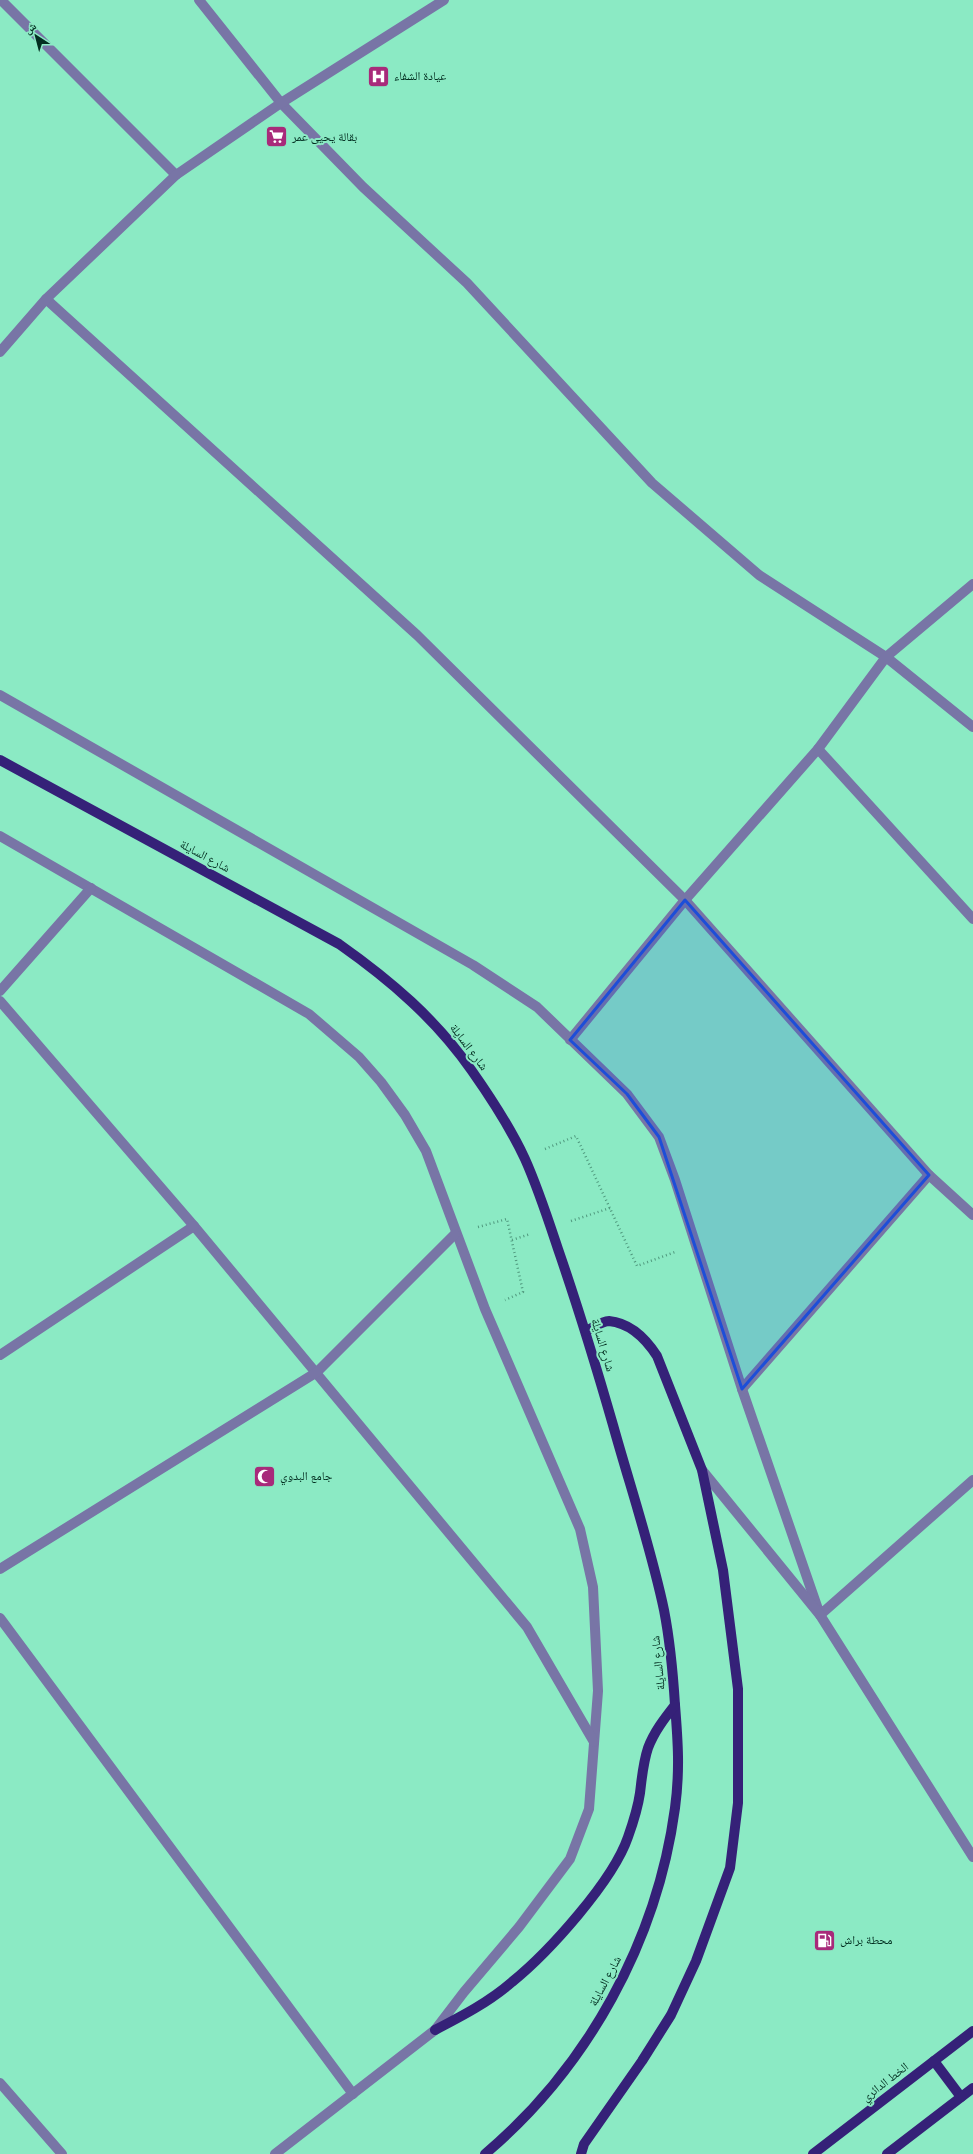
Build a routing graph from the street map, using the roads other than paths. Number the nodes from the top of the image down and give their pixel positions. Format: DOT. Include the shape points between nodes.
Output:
graph roads {
  1 [pos="1,0"];
  2 [pos="199,0"];
  3 [pos="444,0"];
  4 [pos="281,103"];
  5 [pos="176,175"];
  6 [pos="46,299"];
  7 [pos="0,352"];
  8 [pos="973,584"];
  9 [pos="886,657"];
  10 [pos="0,695"];
  11 [pos="973,727"];
  12 [pos="818,749"];
  13 [pos="0,760"];
  14 [pos="0,836"];
  15 [pos="91,888"];
  16 [pos="685,900"];
  17 [pos="973,919"];
  18 [pos="0,991"];
  19 [pos="0,1000"];
  20 [pos="570,1040"];
  21 [pos="929,1175"];
  22 [pos="973,1215"];
  23 [pos="194,1226"];
  24 [pos="455,1234"];
  25 [pos="586,1331"];
  26 [pos="0,1354"];
  27 [pos="317,1372"];
  28 [pos="742,1389"];
  29 [pos="702,1470"];
  30 [pos="973,1480"];
  31 [pos="0,1569"];
  32 [pos="820,1615"];
  33 [pos="0,1618"];
  34 [pos="675,1705"];
  35 [pos="594,1742"];
  36 [pos="973,1857"];
  37 [pos="435,2030"];
  38 [pos="973,2031"];
  39 [pos="934,2061"];
  40 [pos="0,2083"];
  41 [pos="973,2088"];
  42 [pos="353,2094"];
  43 [pos="961,2097"];
  44 [pos="62,2154"];
  45 [pos="275,2154"];
  46 [pos="485,2154"];
  47 [pos="581,2154"];
  48 [pos="813,2154"];
  49 [pos="887,2154"];
  1 -- 5 [label="street"];
  2 -- 4 [label="street"];
  3 -- 4 [label="street"];
  4 -- 5 [label="street"];
  4 -- 9 [label="street" via="363,187 467,283 652,483 760,574"];
  5 -- 6 [label="street"];
  6 -- 7 [label="street"];
  6 -- 16 [label="street" via="417,635"];
  8 -- 9 [label="street"];
  9 -- 11 [label="street"];
  9 -- 12 [label="street"];
  10 -- 20 [label="street" via="473,965 537,1007"];
  12 -- 16 [label="street"];
  12 -- 17 [label="street"];
  13 -- 25 [label="main road, شارع السايلة" via="339,944 377,970 411,1000 472,1070 524,1158 541,1199"];
  14 -- 15 [label="street"];
  15 -- 18 [label="street"];
  15 -- 24 [label="street" via="309,1014 359,1057 405,1115 426,1151"];
  16 -- 20 [label="street"];
  16 -- 21 [label="street"];
  19 -- 23 [label="street"];
  20 -- 28 [label="street" via="627,1094 659,1137"];
  21 -- 22 [label="street"];
  21 -- 28 [label="street"];
  23 -- 26 [label="street"];
  23 -- 27 [label="street"];
  24 -- 27 [label="street"];
  24 -- 35 [label="street" via="580,1529 593,1587 597,1638 598,1691"];
  25 -- 29 [label="main road" via="608,1321 637,1332 648,1343 657,1356"];
  25 -- 34 [label="main road, شارع السايلة" via="664,1609 672,1657"];
  27 -- 31 [label="street"];
  27 -- 35 [label="street" via="527,1627"];
  28 -- 32 [label="street"];
  29 -- 32 [label="street"];
  29 -- 47 [label="main road" via="723,1570 738,1689 738,1803 730,1868 696,1961 671,2014 642,2061 584,2144"];
  30 -- 32 [label="street"];
  32 -- 36 [label="street"];
  33 -- 42 [label="street"];
  34 -- 37 [label="main road" via="659,1725 648,1747 641,1771 640,1794 628,1838 606,1880 561,1933 512,1982 476,2009"];
  34 -- 46 [label="main road, شارع السايلة" via="679,1760 675,1808 666,1856 637,1948 616,1992 564,2073 532,2110"];
  35 -- 37 [label="street" via="589,1809 570,1859 519,1927"];
  37 -- 42 [label="street"];
  38 -- 39 [label="main road, الخط الدائري"];
  39 -- 43 [label="main road"];
  39 -- 48 [label="main road, الخط الدائري"];
  40 -- 44 [label="street"];
  41 -- 43 [label="main road"];
  42 -- 45 [label="street"];
  43 -- 49 [label="main road"];
}
